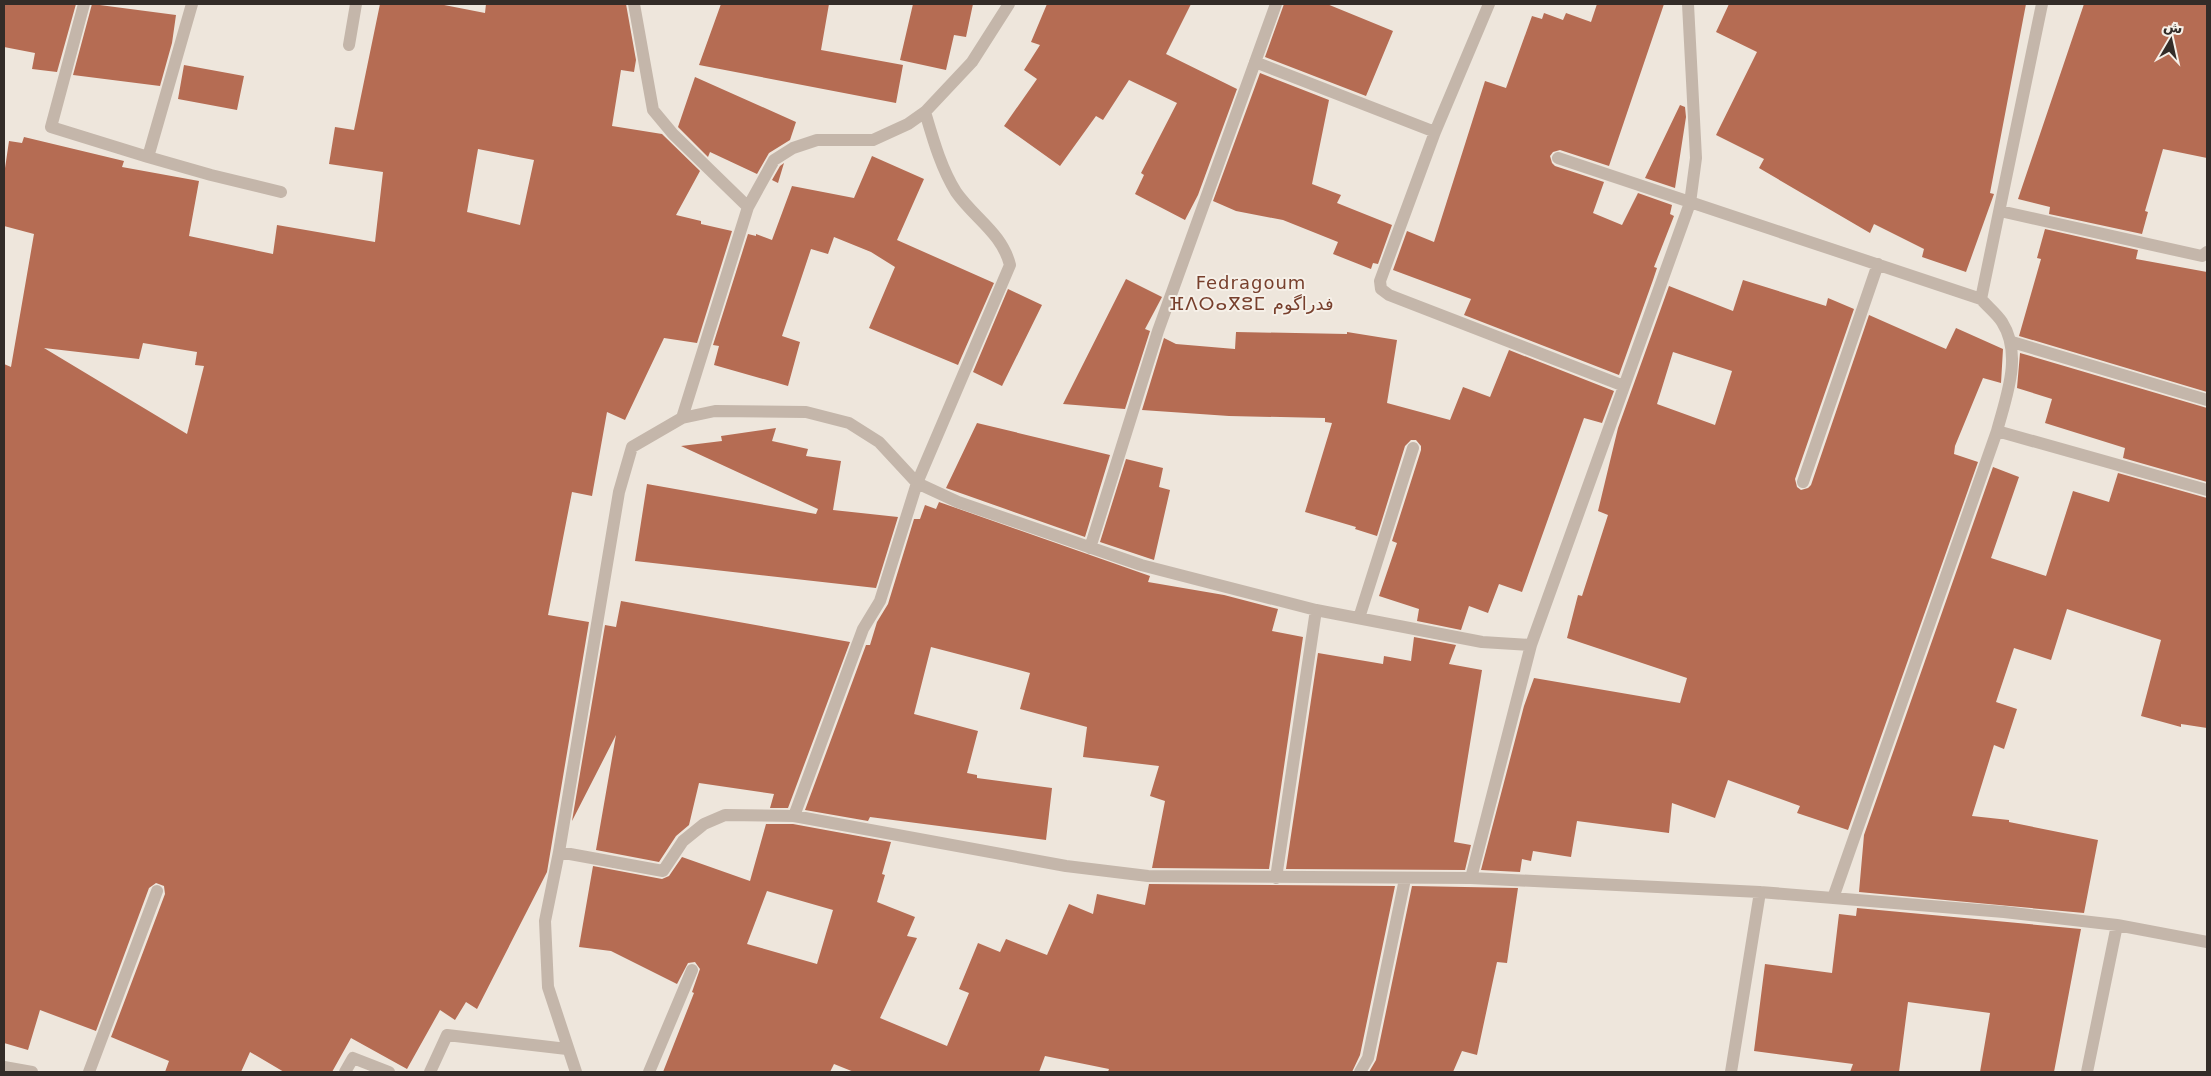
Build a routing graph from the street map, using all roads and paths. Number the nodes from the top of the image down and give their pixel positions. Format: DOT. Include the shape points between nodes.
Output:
graph roads {
  1 [pos="84,4"];
  2 [pos="192,4"];
  3 [pos="356,4"];
  4 [pos="634,4"];
  5 [pos="1009,4"];
  6 [pos="1276,4"];
  7 [pos="1489,4"];
  8 [pos="1688,4"];
  9 [pos="2042,4"];
  10 [pos="349,45"];
  11 [pos="1255,62"];
  12 [pos="925,112"];
  13 [pos="1435,132"];
  14 [pos="148,157"];
  15 [pos="1558,158"];
  16 [pos="281,192"];
  17 [pos="1690,203"];
  18 [pos="748,206"];
  19 [pos="2000,211"];
  20 [pos="2207,252"];
  21 [pos="1878,264"];
  22 [pos="1981,300"];
  23 [pos="2012,342"];
  24 [pos="1624,386"];
  25 [pos="2207,400"];
  26 [pos="682,418"];
  27 [pos="1997,432"];
  28 [pos="1413,448"];
  29 [pos="1803,482"];
  30 [pos="917,483"];
  31 [pos="2207,490"];
  32 [pos="1090,548"];
  33 [pos="1316,610"];
  34 [pos="1359,618"];
  35 [pos="1530,645"];
  36 [pos="794,816"];
  37 [pos="559,852"];
  38 [pos="1276,878"];
  39 [pos="1471,878"];
  40 [pos="1405,879"];
  41 [pos="157,891"];
  42 [pos="1760,892"];
  43 [pos="1833,898"];
  44 [pos="2117,925"];
  45 [pos="2207,942"];
  46 [pos="692,970"];
  47 [pos="567,1049"];
  48 [pos="4,1067"];
  49 [pos="32,1072"];
  50 [pos="89,1072"];
  51 [pos="345,1072"];
  52 [pos="389,1072"];
  53 [pos="430,1072"];
  54 [pos="576,1072"];
  55 [pos="649,1072"];
  56 [pos="1360,1072"];
  57 [pos="1731,1072"];
  58 [pos="2087,1072"];
  1 -- 14 [label="street" via="52,127"];
  2 -- 14 [label="street"];
  3 -- 10 [label="street"];
  4 -- 18 [label="street" via="653,110 673,134"];
  5 -- 12 [label="street" via="972,62"];
  6 -- 11 [label="street"];
  7 -- 13 [label="street"];
  8 -- 17 [label="street" via="1696,158"];
  9 -- 19 [label="street"];
  11 -- 13 [label="street"];
  11 -- 32 [label="street" via="1158,331"];
  12 -- 18 [label="street" via="908,124 873,140 817,140 793,148 774,160"];
  12 -- 30 [label="street" via="936,149 956,192 1006,249 1010,265"];
  13 -- 24 [label="street" via="1380,281 1381,289 1389,295"];
  14 -- 16 [label="street"];
  15 -- 17 [label="street"];
  17 -- 21 [label="street"];
  17 -- 24 [label="street"];
  18 -- 26 [label="street"];
  19 -- 20 [label="street" via="2202,256"];
  19 -- 22 [label="street"];
  21 -- 22 [label="street"];
  21 -- 29 [label="street"];
  22 -- 23 [label="street" via="2002,321"];
  23 -- 25 [label="street"];
  23 -- 27 [label="street" via="2008,392"];
  24 -- 35 [label="street"];
  26 -- 30 [label="street" via="715,411 780,411 806,412 849,423 879,442"];
  26 -- 37 [label="street" via="632,447 619,492"];
  27 -- 31 [label="street"];
  27 -- 43 [label="street"];
  28 -- 34 [label="street"];
  30 -- 32 [label="street" via="958,502"];
  30 -- 36 [label="street" via="880,601 863,629"];
  32 -- 33 [label="street" via="1141,565"];
  33 -- 34 [label="street"];
  33 -- 38 [label="street"];
  34 -- 35 [label="street" via="1482,642"];
  35 -- 39 [label="street"];
  36 -- 37 [label="street" via="725,814 704,824 683,841 664,871"];
  36 -- 38 [label="street" via="1066,866 1148,876"];
  37 -- 47 [label="street" via="545,921 548,987"];
  38 -- 40 [label="street"];
  39 -- 40 [label="street"];
  39 -- 42 [label="street"];
  40 -- 56 [label="street" via="1368,1058"];
  41 -- 50 [label="street"];
  42 -- 43 [label="street"];
  42 -- 57 [label="street"];
  43 -- 44 [label="street"];
  44 -- 45 [label="street"];
  44 -- 58 [label="street"];
  46 -- 55 [label="street"];
  47 -- 53 [label="street" via="447,1035"];
  47 -- 54 [label="street"];
  48 -- 49 [label="street"];
  51 -- 52 [label="street" via="353,1058"];
}
